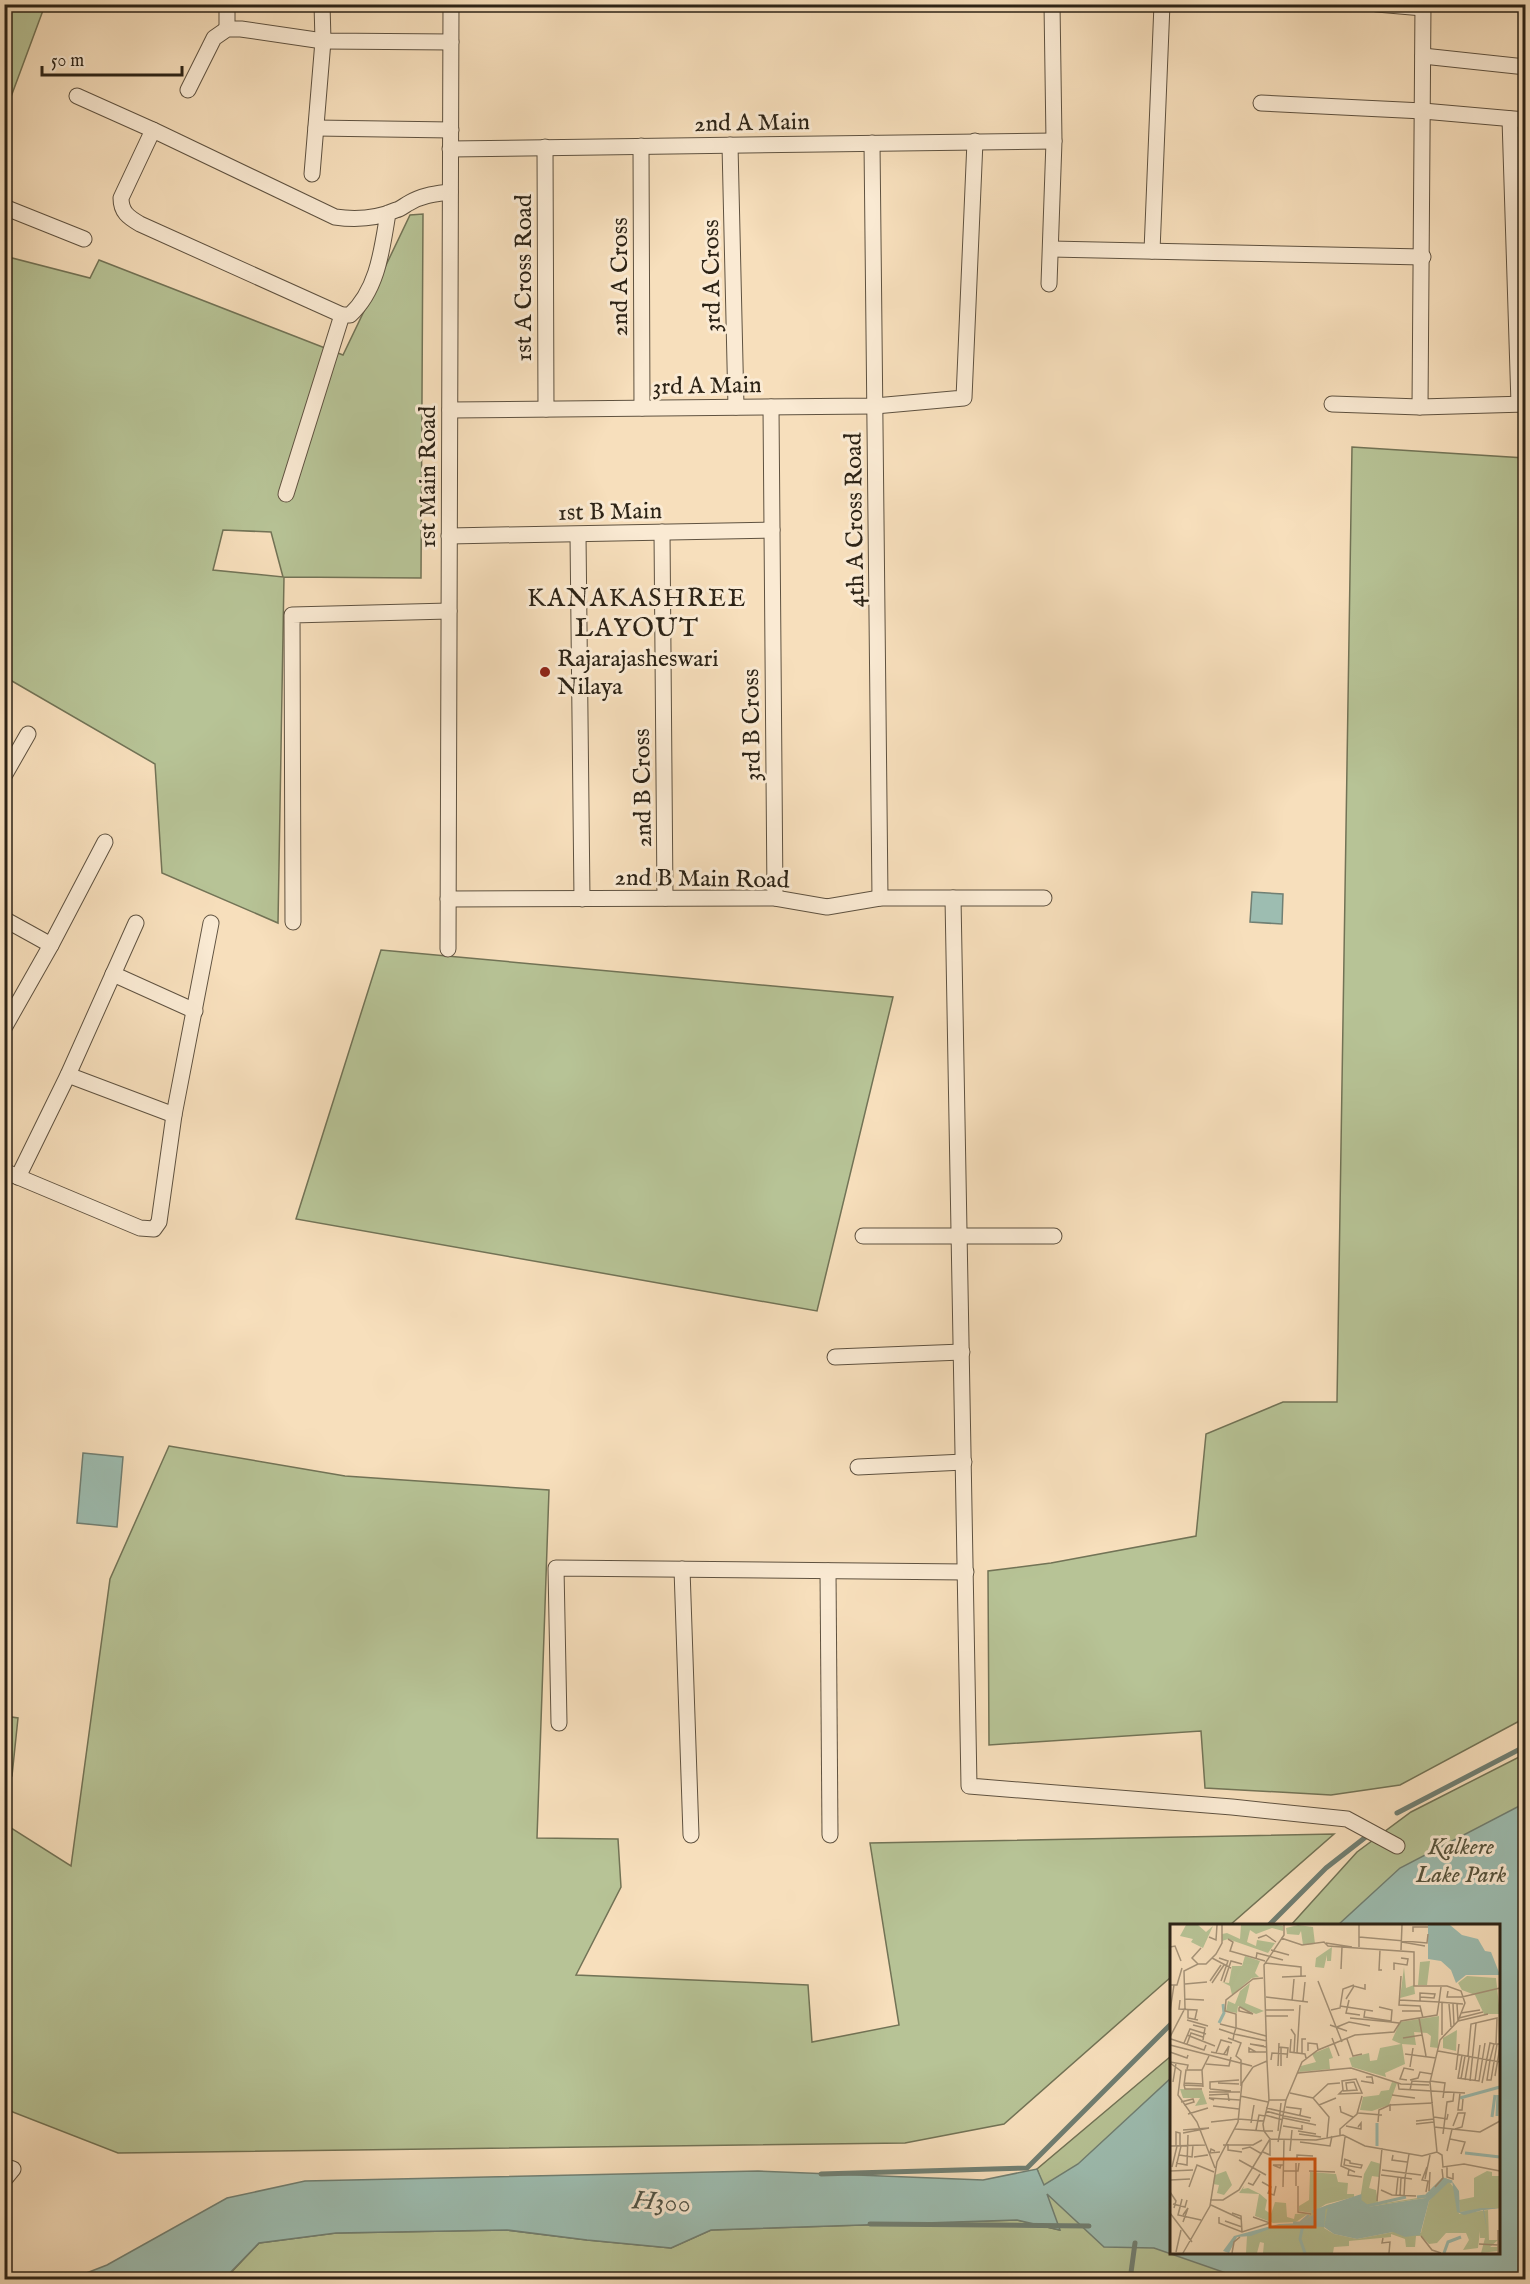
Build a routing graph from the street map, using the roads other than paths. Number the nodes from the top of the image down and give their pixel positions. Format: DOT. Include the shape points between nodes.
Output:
graph roads {
  1 [pos="227,4"];
  2 [pos="322,4"];
  3 [pos="451,4"];
  4 [pos="1052,4"];
  5 [pos="1162,4"];
  6 [pos="1377,4"];
  7 [pos="1423,6"];
  8 [pos="227,29"];
  9 [pos="322,41"];
  10 [pos="450,42"];
  11 [pos="1423,56"];
  12 [pos="1526,67"];
  13 [pos="188,90"];
  14 [pos="77,96"];
  15 [pos="1261,103"];
  16 [pos="1423,111"];
  17 [pos="1518,119"];
  18 [pos="316,128"];
  19 [pos="153,130"];
  20 [pos="450,130"];
  21 [pos="975,141"];
  22 [pos="1054,141"];
  23 [pos="872,143"];
  24 [pos="730,144"];
  25 [pos="640,146"];
  26 [pos="545,147"];
  27 [pos="450,148"];
  28 [pos="312,174"];
  29 [pos="450,192"];
  30 [pos="4,207"];
  31 [pos="388,213"];
  32 [pos="84,239"];
  33 [pos="1050,249"];
  34 [pos="1152,251"];
  35 [pos="1423,256"];
  36 [pos="1049,284"];
  37 [pos="342,315"];
  38 [pos="1332,404"];
  39 [pos="1522,404"];
  40 [pos="875,406"];
  41 [pos="736,407"];
  42 [pos="771,407"];
  43 [pos="1420,407"];
  44 [pos="642,408"];
  45 [pos="546,409"];
  46 [pos="450,410"];
  47 [pos="286,494"];
  48 [pos="772,530"];
  49 [pos="662,532"];
  50 [pos="578,535"];
  51 [pos="449,536"];
  52 [pos="449,611"];
  53 [pos="28,734"];
  54 [pos="4,776"];
  55 [pos="105,842"];
  56 [pos="665,898"];
  57 [pos="775,898"];
  58 [pos="880,898"];
  59 [pos="953,898"];
  60 [pos="1044,898"];
  61 [pos="448,899"];
  62 [pos="582,899"];
  63 [pos="4,919"];
  64 [pos="293,922"];
  65 [pos="136,923"];
  66 [pos="211,923"];
  67 [pos="51,945"];
  68 [pos="448,949"];
  69 [pos="113,974"];
  70 [pos="195,1011"];
  71 [pos="4,1028"];
  72 [pos="68,1075"];
  73 [pos="174,1115"];
  74 [pos="11,1174"];
  75 [pos="863,1236"];
  76 [pos="960,1236"];
  77 [pos="1054,1236"];
  78 [pos="962,1352"];
  79 [pos="835,1357"];
  80 [pos="964,1462"];
  81 [pos="858,1467"];
  82 [pos="682,1569"];
  83 [pos="828,1571"];
  84 [pos="966,1572"];
  85 [pos="559,1723"];
  86 [pos="691,1835"];
  87 [pos="830,1835"];
  88 [pos="1397,1846"];
  89 [pos="4,2166"];
  90 [pos="4,2180"];
  1 -- 8 [label="street"];
  2 -- 9 [label="street"];
  3 -- 10 [label="street, 1st Main Road"];
  4 -- 22 [label="street"];
  5 -- 34 [label="street"];
  6 -- 7 [label="street"];
  7 -- 11 [label="street"];
  8 -- 9 [label="street"];
  8 -- 13 [label="street" via="214,38"];
  9 -- 10 [label="street"];
  9 -- 18 [label="street"];
  10 -- 20 [label="street, 1st Main Road"];
  11 -- 12 [label="street"];
  11 -- 16 [label="street"];
  14 -- 19 [label="street"];
  15 -- 16 [label="street"];
  16 -- 17 [label="street"];
  16 -- 35 [label="street"];
  17 -- 39 [label="street"];
  18 -- 20 [label="street"];
  18 -- 28 [label="street"];
  19 -- 31 [label="street" via="335,217 370,219"];
  19 -- 37 [label="street" via="121,194 126,215"];
  20 -- 27 [label="street, 1st Main Road"];
  21 -- 22 [label="street, 2nd A Main"];
  21 -- 23 [label="street, 2nd A Main"];
  21 -- 40 [label="street, 3rd A Main" via="964,398"];
  22 -- 33 [label="street"];
  23 -- 24 [label="street, 2nd A Main"];
  23 -- 40 [label="street, 4th A Cross Road"];
  24 -- 25 [label="street, 2nd A Main"];
  24 -- 41 [label="street, 3rd A Cross"];
  25 -- 26 [label="street, 2nd A Main"];
  25 -- 44 [label="street, 2nd A Cross"];
  26 -- 27 [label="street, 2nd A Main"];
  26 -- 45 [label="street, 1st A Cross Road"];
  27 -- 29 [label="street, 1st Main Road"];
  29 -- 31 [label="street" via="429,194"];
  29 -- 46 [label="street, 1st Main Road"];
  30 -- 32 [label="street"];
  31 -- 37 [label="street" via="372,285 350,315"];
  33 -- 34 [label="street"];
  33 -- 36 [label="street"];
  34 -- 35 [label="street"];
  35 -- 43 [label="street"];
  37 -- 47 [label="street"];
  38 -- 43 [label="street"];
  39 -- 43 [label="street"];
  40 -- 42 [label="street, 3rd A Main"];
  40 -- 58 [label="street, 4th A Cross Road"];
  41 -- 42 [label="street, 3rd A Main"];
  41 -- 44 [label="street, 3rd A Main"];
  42 -- 48 [label="street, 3rd B Cross"];
  44 -- 45 [label="street, 3rd A Main"];
  45 -- 46 [label="street, 3rd A Main"];
  46 -- 51 [label="street, 1st Main Road"];
  48 -- 49 [label="street, 1st B Main"];
  48 -- 57 [label="street, 3rd B Cross"];
  49 -- 50 [label="street, 1st B Main"];
  49 -- 56 [label="street, 2nd B Cross"];
  50 -- 51 [label="street, 1st B Main"];
  50 -- 62 [label="street"];
  51 -- 52 [label="street, 1st Main Road"];
  52 -- 61 [label="street, 1st Main Road"];
  52 -- 64 [label="street" via="292,615"];
  53 -- 54 [label="street"];
  55 -- 67 [label="street"];
  56 -- 57 [label="street, 2nd B Main Road"];
  56 -- 62 [label="street, 2nd B Main Road"];
  57 -- 58 [label="street, 2nd B Main Road" via="827,907"];
  58 -- 59 [label="street, 2nd B Main Road"];
  59 -- 60 [label="street, 2nd B Main Road"];
  59 -- 76 [label="street"];
  61 -- 62 [label="street, 2nd B Main Road"];
  61 -- 68 [label="street, 1st Main Road"];
  63 -- 67 [label="street"];
  65 -- 69 [label="street"];
  66 -- 70 [label="street"];
  67 -- 71 [label="street"];
  69 -- 70 [label="street"];
  69 -- 72 [label="street"];
  70 -- 73 [label="street"];
  72 -- 73 [label="street"];
  72 -- 74 [label="street"];
  73 -- 74 [label="street" via="159,1222 154,1229 140,1228"];
  75 -- 76 [label="street"];
  76 -- 77 [label="street"];
  76 -- 78 [label="street"];
  78 -- 79 [label="street"];
  78 -- 80 [label="street"];
  80 -- 81 [label="street"];
  80 -- 84 [label="street"];
  82 -- 83 [label="street"];
  82 -- 85 [label="street" via="556,1568"];
  82 -- 86 [label="street"];
  83 -- 84 [label="street"];
  83 -- 87 [label="street"];
  84 -- 88 [label="street" via="969,1786 1347,1819"];
  89 -- 90 [label="street" via="13,2169"];
}
